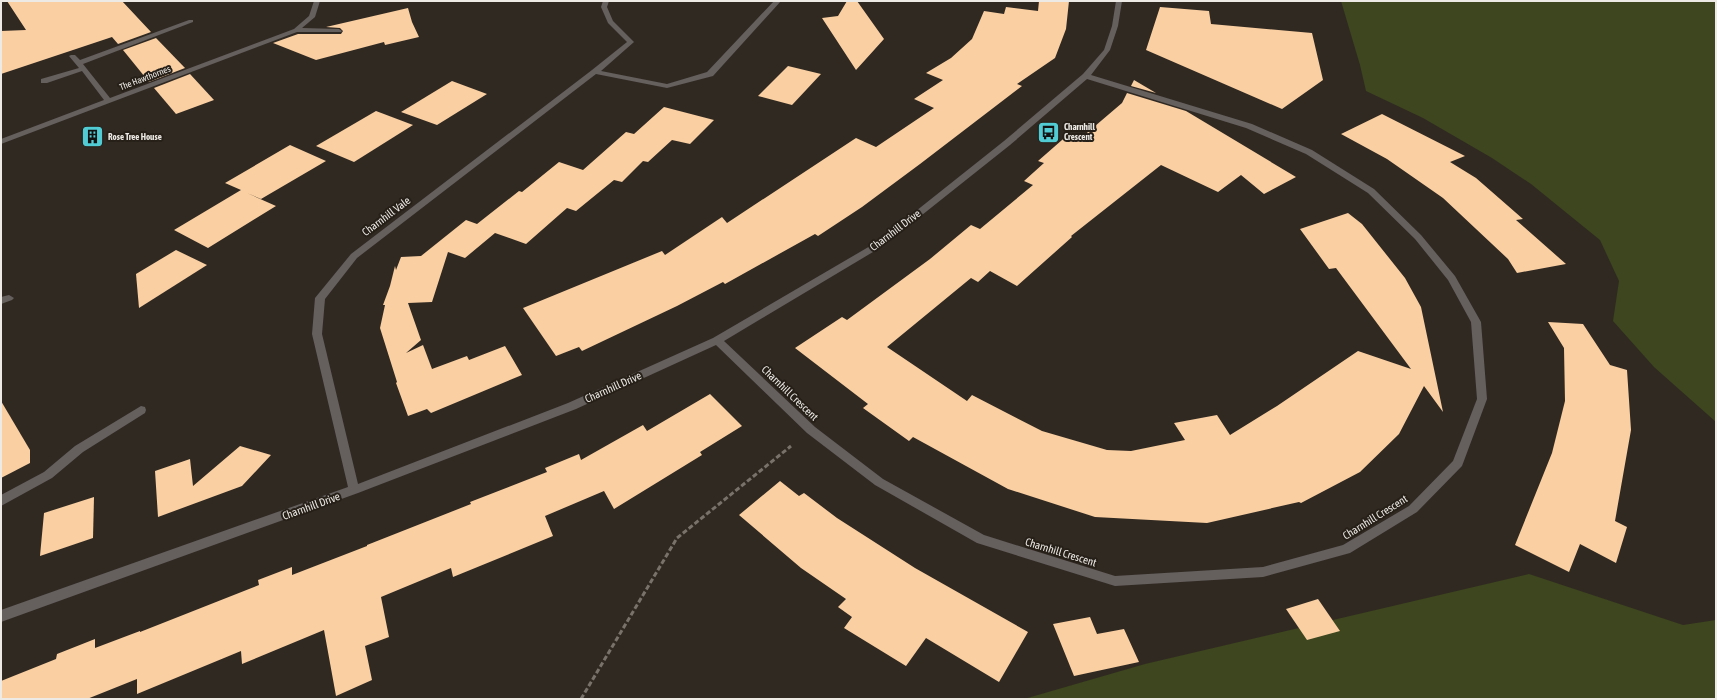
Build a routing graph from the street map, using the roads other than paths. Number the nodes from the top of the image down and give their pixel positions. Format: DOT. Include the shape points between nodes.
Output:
graph roads {
  1 [pos="317,1"];
  2 [pos="606,1"];
  3 [pos="778,1"];
  4 [pos="1119,1"];
  5 [pos="191,21"];
  6 [pos="296,30"];
  7 [pos="339,31"];
  8 [pos="73,56"];
  9 [pos="81,66"];
  10 [pos="595,72"];
  11 [pos="1086,76"];
  12 [pos="44,81"];
  13 [pos="109,101"];
  14 [pos="1,142"];
  15 [pos="717,340"];
  16 [pos="141,410"];
  17 [pos="354,490"];
  18 [pos="1,501"];
  19 [pos="1,616"];
  1 -- 6 [label="street, The Hawthornes" via="312,17"];
  2 -- 10 [label="street, Charnhill Vale" via="604,7 610,22 631,42"];
  3 -- 10 [label="street" via="710,74 667,86"];
  4 -- 11 [label="street, Charnhill Drive" via="1115,26 1107,50"];
  5 -- 9 [label="street"];
  6 -- 7 [label="street, The Hawthornes"];
  6 -- 13 [label="street, The Hawthornes"];
  8 -- 9 [label="street"];
  9 -- 12 [label="street"];
  9 -- 13 [label="street"];
  10 -- 17 [label="street, Charnhill Vale" via="354,256 320,298 317,334"];
  11 -- 15 [label="street, Charnhill Drive" via="880,244"];
  11 -- 15 [label="street, Charnhill Crescent" via="1249,126 1309,152 1371,191 1418,238 1452,278 1476,322 1482,400 1458,463 1413,509 1346,549 1264,572 1115,581 981,539 879,482 810,430"];
  13 -- 14 [label="street, The Hawthornes"];
  15 -- 17 [label="street, Charnhill Drive" via="572,406"];
  16 -- 18 [label="street" via="79,449 48,475"];
  17 -- 19 [label="street, Charnhill Drive"];
}
